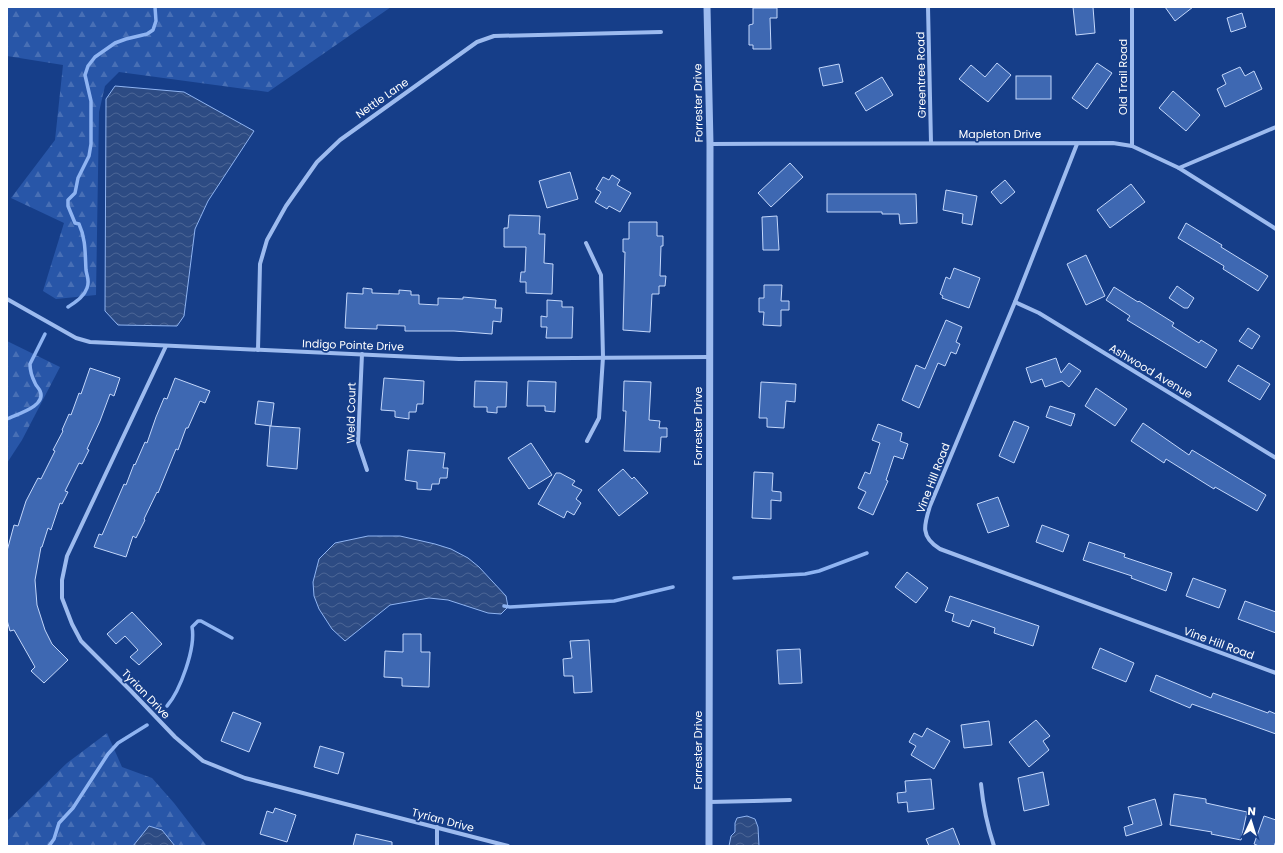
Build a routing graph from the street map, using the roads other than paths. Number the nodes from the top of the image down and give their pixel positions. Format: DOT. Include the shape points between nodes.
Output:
graph roads {
  1 [pos="707,7"];
  2 [pos="928,7"];
  3 [pos="1132,7"];
  4 [pos="661,32"];
  5 [pos="1276,127"];
  6 [pos="931,143"];
  7 [pos="710,144"];
  8 [pos="1078,144"];
  9 [pos="1132,146"];
  10 [pos="1179,168"];
  11 [pos="1276,229"];
  12 [pos="586,243"];
  13 [pos="7,299"];
  14 [pos="1015,302"];
  15 [pos="166,346"];
  16 [pos="258,350"];
  17 [pos="362,354"];
  18 [pos="603,357"];
  19 [pos="709,357"];
  20 [pos="587,441"];
  21 [pos="1276,458"];
  22 [pos="367,470"];
  23 [pos="1276,673"];
  24 [pos="981,784"];
  25 [pos="790,800"];
  26 [pos="709,802"];
  27 [pos="437,827"];
  28 [pos="437,846"];
  29 [pos="508,846"];
  30 [pos="709,846"];
  31 [pos="994,846"];
  1 -- 7 [label="street, Forrester Drive"];
  2 -- 6 [label="street, Greentree Road"];
  3 -- 9 [label="street, Old Trail Road"];
  4 -- 16 [label="street, Nettle Lane" via="494,36 477,42 340,140 317,162 286,206 267,240 260,264"];
  5 -- 10 [label="street"];
  6 -- 7 [label="street, Mapleton Drive"];
  6 -- 8 [label="street, Mapleton Drive"];
  7 -- 19 [label="street, Forrester Drive"];
  8 -- 9 [label="street, Mapleton Drive" via="1113,143"];
  8 -- 14 [label="street, Vine Hill Road"];
  9 -- 10 [label="street, Mapleton Drive"];
  10 -- 11 [label="street"];
  12 -- 18 [label="street" via="601,275"];
  13 -- 15 [label="street, Indigo Pointe Drive" via="76,338 90,342"];
  14 -- 21 [label="street, Ashwood Avenue" via="1039,314"];
  14 -- 23 [label="street, Vine Hill Road" via="930,506 925,530 928,540 940,549"];
  15 -- 16 [label="street, Indigo Pointe Drive"];
  15 -- 27 [label="street, Tyrian Drive" via="67,556 62,580 62,598 80,641 175,737 203,761 245,778"];
  16 -- 17 [label="street, Indigo Pointe Drive"];
  17 -- 18 [label="street, Indigo Pointe Drive" via="459,358"];
  17 -- 22 [label="street, Weld Court" via="358,443"];
  18 -- 19 [label="street, Indigo Pointe Drive"];
  18 -- 20 [label="street" via="599,418"];
  19 -- 26 [label="street, Forrester Drive"];
  24 -- 31 [label="street" via="988,828"];
  25 -- 26 [label="street"];
  26 -- 30 [label="street, Forrester Drive"];
  27 -- 28 [label="street"];
  27 -- 29 [label="street, Tyrian Drive"];
}
